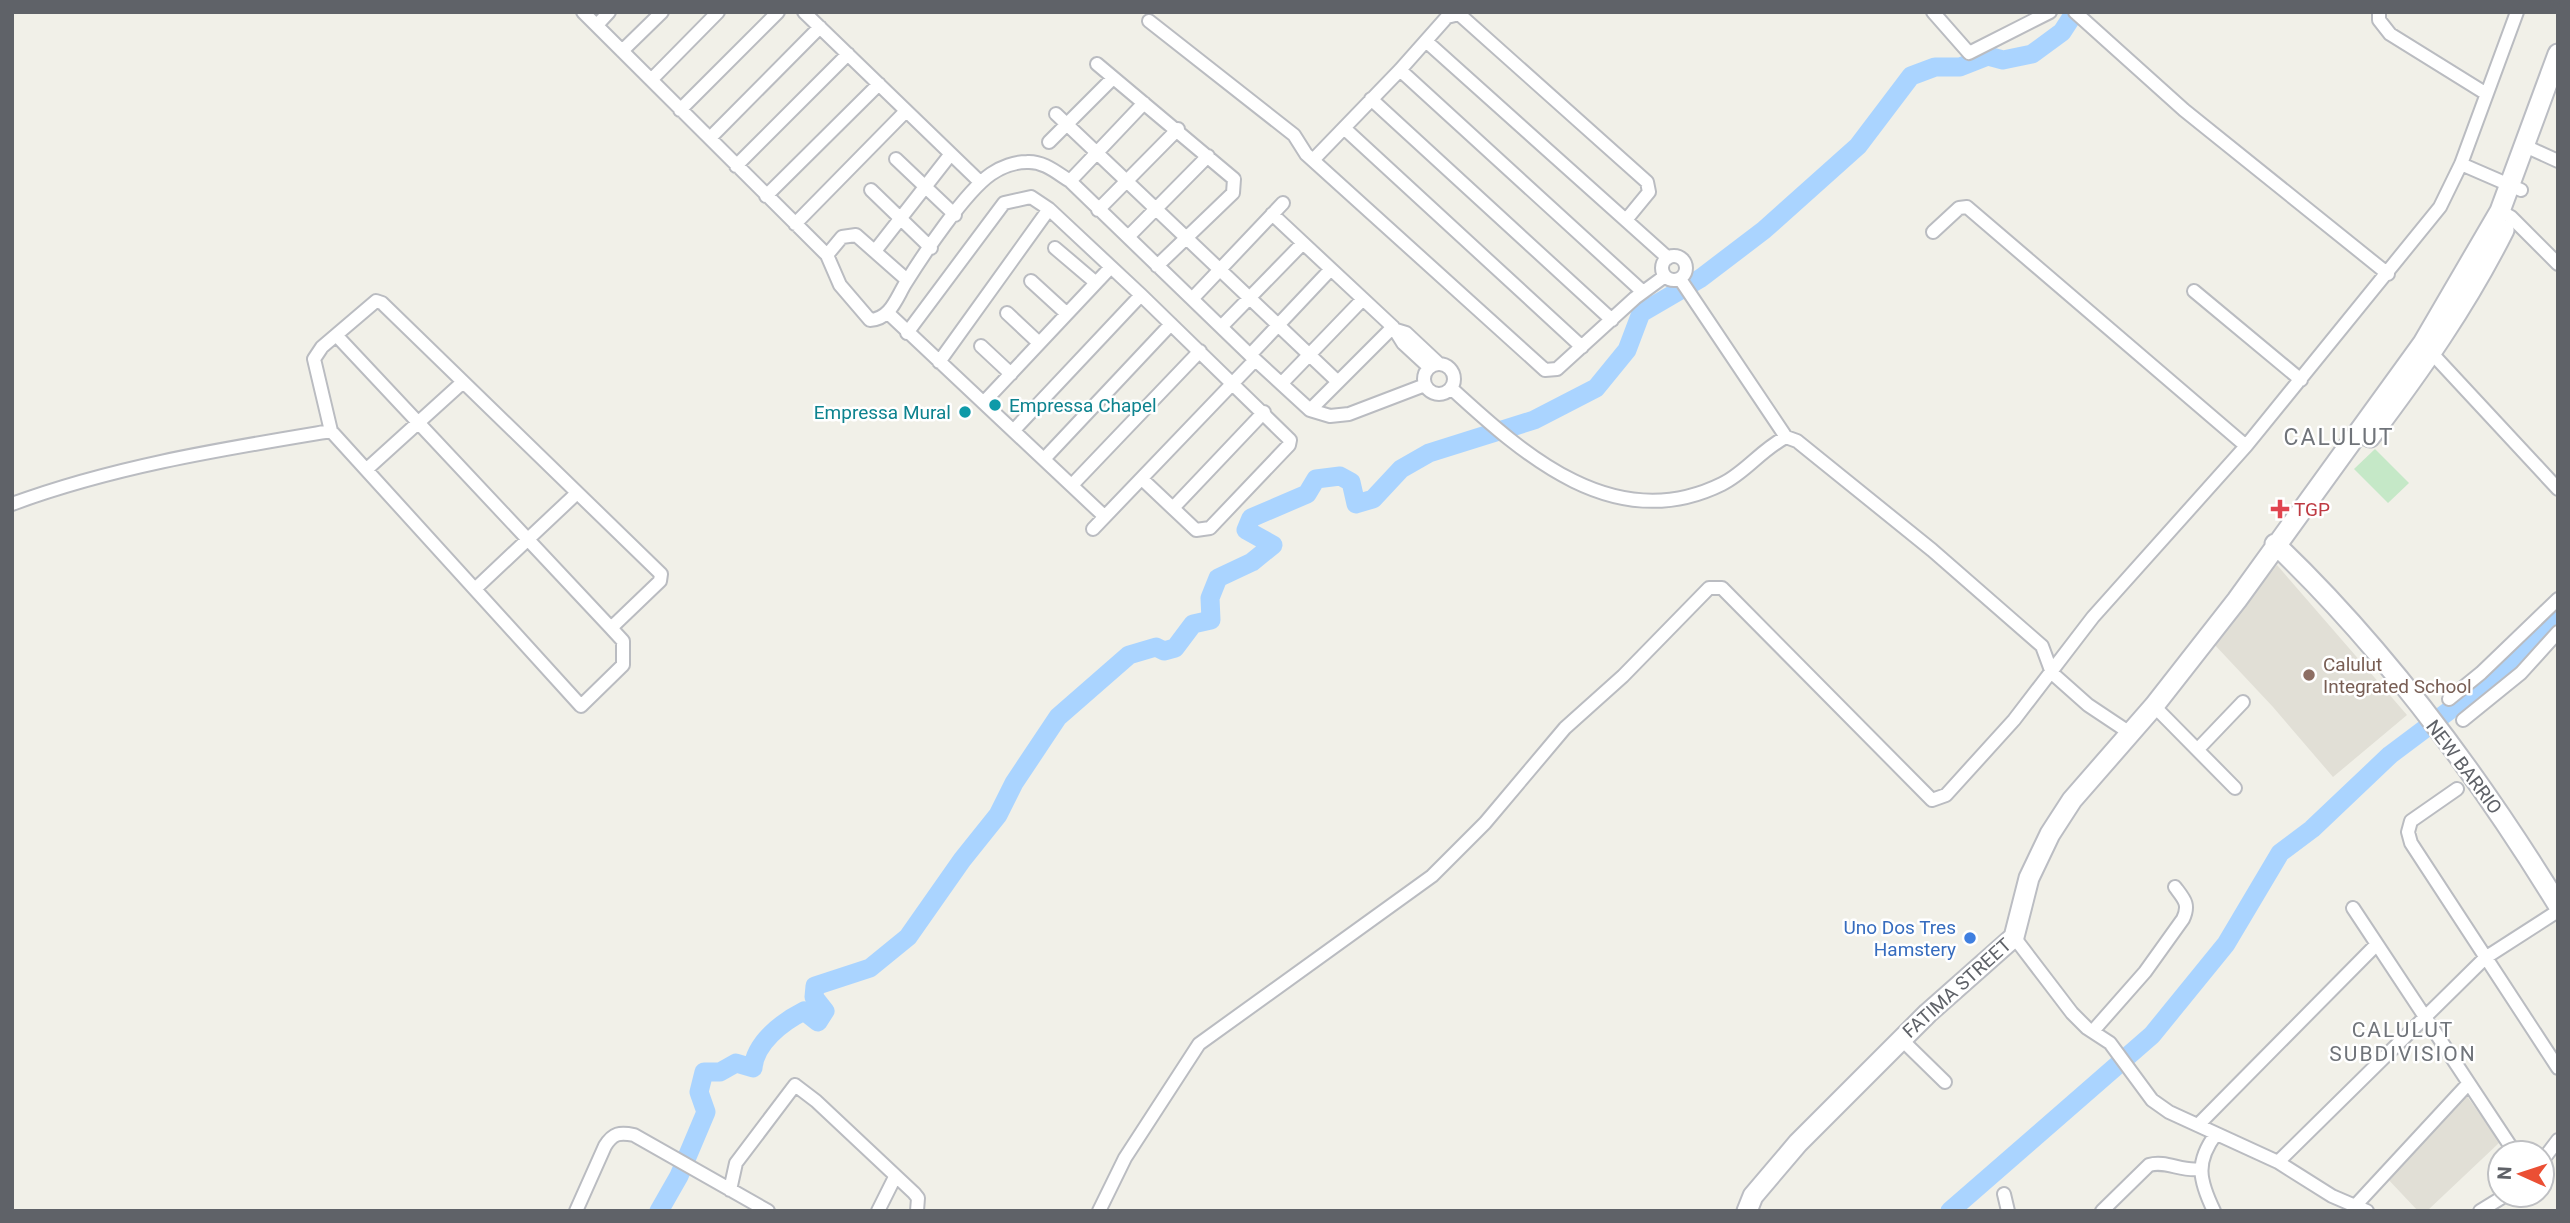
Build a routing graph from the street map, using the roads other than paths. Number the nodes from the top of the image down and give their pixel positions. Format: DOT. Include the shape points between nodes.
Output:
graph roads {
  1 [pos="583,12"];
  2 [pos="610,12"];
  3 [pos="662,12"];
  4 [pos="718,12"];
  5 [pos="778,12"];
  6 [pos="804,12"];
  7 [pos="1933,12"];
  8 [pos="2050,12"];
  9 [pos="2379,12"];
  10 [pos="2518,12"];
  11 [pos="2077,15"];
  12 [pos="1149,21"];
  13 [pos="597,25"];
  14 [pos="820,27"];
  15 [pos="1427,41"];
  16 [pos="622,51"];
  17 [pos="848,54"];
  18 [pos="2558,54"];
  19 [pos="1097,64"];
  20 [pos="1400,70"];
  21 [pos="1113,78"];
  22 [pos="652,79"];
  23 [pos="879,84"];
  24 [pos="2558,90"];
  25 [pos="2485,93"];
  26 [pos="1371,99"];
  27 [pos="1144,103"];
  28 [pos="680,110"];
  29 [pos="906,111"];
  30 [pos="1055,114"];
  31 [pos="1067,125"];
  32 [pos="1344,128"];
  33 [pos="1178,129"];
  34 [pos="710,138"];
  35 [pos="1049,142"];
  36 [pos="2530,148"];
  37 [pos="1096,154"];
  38 [pos="950,155"];
  39 [pos="1208,156"];
  40 [pos="896,159"];
  41 [pos="1314,159"];
  42 [pos="2558,161"];
  43 [pos="2461,164"];
  44 [pos="736,166"];
  45 [pos="1070,181"];
  46 [pos="1126,181"];
  47 [pos="980,182"];
  48 [pos="2516,187"];
  49 [pos="926,188"];
  50 [pos="871,190"];
  51 [pos="766,195"];
  52 [pos="1283,203"];
  53 [pos="1049,209"];
  54 [pos="1156,209"];
  55 [pos="1098,210"];
  56 [pos="1272,214"];
  57 [pos="2505,214"];
  58 [pos="955,215"];
  59 [pos="1626,220"];
  60 [pos="900,221"];
  61 [pos="795,225"];
  62 [pos="1933,232"];
  63 [pos="1128,237"];
  64 [pos="1186,238"];
  65 [pos="1303,243"];
  66 [pos="930,248"];
  67 [pos="1055,248"];
  68 [pos="875,251"];
  69 [pos="827,255"];
  70 [pos="1668,258"];
  71 [pos="2558,264"];
  72 [pos="1157,266"];
  73 [pos="1111,267"];
  74 [pos="1331,269"];
  75 [pos="1217,271"];
  76 [pos="2388,274"];
  77 [pos="1665,276"];
  78 [pos="907,280"];
  79 [pos="1031,281"];
  80 [pos="1681,281"];
  81 [pos="1095,282"];
  82 [pos="2194,291"];
  83 [pos="1643,292"];
  84 [pos="1141,295"];
  85 [pos="1248,298"];
  86 [pos="1192,299"];
  87 [pos="1363,299"];
  88 [pos="888,313"];
  89 [pos="1007,313"];
  90 [pos="1066,313"];
  91 [pos="1612,320"];
  92 [pos="1171,324"];
  93 [pos="1222,326"];
  94 [pos="1279,326"];
  95 [pos="1394,328"];
  96 [pos="907,333"];
  97 [pos="336,335"];
  98 [pos="1039,343"];
  99 [pos="981,346"];
  100 [pos="1582,347"];
  101 [pos="2427,348"];
  102 [pos="1200,351"];
  103 [pos="1309,355"];
  104 [pos="1252,358"];
  105 [pos="939,362"];
  106 [pos="1433,365"];
  107 [pos="1011,374"];
  108 [pos="2301,380"];
  109 [pos="463,382"];
  110 [pos="1338,382"];
  111 [pos="1282,383"];
  112 [pos="1233,385"];
  113 [pos="1425,385"];
  114 [pos="1451,388"];
  115 [pos="985,401"];
  116 [pos="1310,410"];
  117 [pos="1264,412"];
  118 [pos="416,424"];
  119 [pos="1014,430"];
  120 [pos="331,431"];
  121 [pos="1786,437"];
  122 [pos="2246,446"];
  123 [pos="1044,459"];
  124 [pos="367,469"];
  125 [pos="1142,479"];
  126 [pos="1072,485"];
  127 [pos="2558,489"];
  128 [pos="577,493"];
  129 [pos="12,504"];
  130 [pos="1173,508"];
  131 [pos="1104,516"];
  132 [pos="1093,529"];
  133 [pos="526,540"];
  134 [pos="2279,548"];
  135 [pos="475,589"];
  136 [pos="2558,599"];
  137 [pos="611,628"];
  138 [pos="2558,632"];
  139 [pos="2052,673"];
  140 [pos="2449,699"];
  141 [pos="2243,702"];
  142 [pos="2154,706"];
  143 [pos="2463,720"];
  144 [pos="2130,733"];
  145 [pos="2198,748"];
  146 [pos="2235,788"];
  147 [pos="2457,789"];
  148 [pos="2175,887"];
  149 [pos="2558,905"];
  150 [pos="2353,908"];
  151 [pos="2558,911"];
  152 [pos="2014,937"];
  153 [pos="2376,944"];
  154 [pos="2485,958"];
  155 [pos="2424,1015"];
  156 [pos="2093,1031"];
  157 [pos="1901,1040"];
  158 [pos="2558,1068"];
  159 [pos="1945,1082"];
  160 [pos="2468,1084"];
  161 [pos="2198,1125"];
  162 [pos="2216,1134"];
  163 [pos="2505,1139"];
  164 [pos="2278,1161"];
  165 [pos="2200,1169"];
  166 [pos="895,1177"];
  167 [pos="730,1190"];
  168 [pos="2004,1194"];
  169 [pos="2355,1206"];
  170 [pos="576,1211"];
  171 [pos="768,1211"];
  172 [pos="878,1211"];
  173 [pos="917,1211"];
  174 [pos="1099,1211"];
  175 [pos="1747,1211"];
  176 [pos="2008,1211"];
  177 [pos="2102,1211"];
  178 [pos="2214,1211"];
  179 [pos="2367,1211"];
  1 -- 13 [label="street"];
  2 -- 13 [label="street"];
  3 -- 16 [label="street"];
  4 -- 22 [label="street"];
  5 -- 28 [label="street"];
  6 -- 14 [label="street"];
  7 -- 8 [label="street" via="1969,52"];
  9 -- 25 [label="street" via="2378,20 2390,34"];
  10 -- 25 [label="street"];
  11 -- 76 [label="street" via="2184,110"];
  12 -- 41 [label="street" via="1294,135"];
  13 -- 16 [label="street"];
  14 -- 17 [label="street"];
  14 -- 34 [label="street"];
  15 -- 20 [label="street"];
  15 -- 59 [label="street"];
  15 -- 59 [label="street" via="1447,17 1464,17 1647,182 1649,192"];
  16 -- 22 [label="street"];
  17 -- 23 [label="street"];
  17 -- 44 [label="street"];
  18 -- 36 [label="main road"];
  19 -- 21 [label="street"];
  20 -- 26 [label="street"];
  20 -- 83 [label="street"];
  21 -- 27 [label="street"];
  21 -- 31 [label="street"];
  22 -- 28 [label="street"];
  23 -- 29 [label="street"];
  23 -- 51 [label="street"];
  24 -- 36 [label="main road"];
  25 -- 43 [label="street"];
  26 -- 32 [label="street"];
  26 -- 91 [label="street"];
  27 -- 33 [label="street"];
  27 -- 37 [label="street"];
  28 -- 34 [label="street"];
  29 -- 38 [label="street"];
  29 -- 61 [label="street"];
  30 -- 31 [label="street"];
  31 -- 35 [label="street"];
  31 -- 37 [label="street"];
  32 -- 41 [label="street"];
  32 -- 100 [label="street"];
  33 -- 39 [label="street"];
  33 -- 46 [label="street"];
  34 -- 44 [label="street"];
  36 -- 42 [label="street"];
  36 -- 48 [label="main road, FATIMA STREET"];
  37 -- 45 [label="street"];
  37 -- 46 [label="street"];
  38 -- 47 [label="street"];
  38 -- 49 [label="street"];
  39 -- 54 [label="street"];
  39 -- 64 [label="street" via="1234,178 1236,186"];
  40 -- 49 [label="street"];
  41 -- 100 [label="street" via="1545,370 1557,369"];
  43 -- 48 [label="street"];
  43 -- 76 [label="street" via="2440,207"];
  44 -- 51 [label="street"];
  45 -- 47 [label="street" via="1043,164 1027,162 1007,166"];
  45 -- 55 [label="street"];
  46 -- 54 [label="street"];
  46 -- 55 [label="street"];
  47 -- 58 [label="street"];
  48 -- 57 [label="main road, FATIMA STREET"];
  49 -- 58 [label="street"];
  49 -- 60 [label="street"];
  50 -- 60 [label="street"];
  51 -- 61 [label="street"];
  52 -- 56 [label="street"];
  53 -- 73 [label="street"];
  53 -- 96 [label="street" via="1031,197 1004,203"];
  53 -- 105 [label="street"];
  54 -- 63 [label="street"];
  54 -- 64 [label="street"];
  55 -- 63 [label="street"];
  56 -- 65 [label="street"];
  56 -- 75 [label="street"];
  57 -- 71 [label="street"];
  57 -- 101 [label="main road, FATIMA STREET" via="2477,282"];
  58 -- 66 [label="street"];
  59 -- 70 [label="street"];
  60 -- 66 [label="street"];
  60 -- 68 [label="street"];
  61 -- 69 [label="street"];
  62 -- 122 [label="street" via="1966,207"];
  63 -- 72 [label="street"];
  64 -- 72 [label="street"];
  64 -- 75 [label="street"];
  65 -- 74 [label="street"];
  65 -- 85 [label="street"];
  66 -- 78 [label="street"];
  67 -- 81 [label="street"];
  68 -- 69 [label="street" via="849,234"];
  68 -- 78 [label="street"];
  69 -- 88 [label="street" via="840,285 865,317 879,320"];
  70 -- 77 [label="street" via="1662,268"];
  70 -- 80 [label="street" via="1676,257 1685,264"];
  72 -- 86 [label="street"];
  73 -- 81 [label="street"];
  73 -- 84 [label="street"];
  74 -- 87 [label="street"];
  74 -- 94 [label="street"];
  75 -- 85 [label="street"];
  75 -- 86 [label="street"];
  76 -- 108 [label="street"];
  77 -- 80 [label="street"];
  77 -- 83 [label="street"];
  78 -- 88 [label="street"];
  79 -- 90 [label="street"];
  80 -- 121 [label="street"];
  81 -- 90 [label="street"];
  82 -- 108 [label="street"];
  83 -- 91 [label="street"];
  84 -- 92 [label="street"];
  84 -- 119 [label="street"];
  85 -- 93 [label="street"];
  85 -- 94 [label="street"];
  86 -- 93 [label="street"];
  87 -- 95 [label="street"];
  87 -- 103 [label="street"];
  88 -- 96 [label="street"];
  89 -- 98 [label="street"];
  90 -- 98 [label="street"];
  91 -- 100 [label="street"];
  92 -- 102 [label="street"];
  92 -- 123 [label="street"];
  93 -- 104 [label="street"];
  94 -- 103 [label="street"];
  94 -- 104 [label="street"];
  95 -- 106 [label="street" via="1406,333"];
  95 -- 110 [label="street"];
  96 -- 105 [label="street"];
  97 -- 109 [label="street" via="371,303 382,303"];
  97 -- 118 [label="street"];
  97 -- 120 [label="street" via="314,359"];
  98 -- 107 [label="street"];
  99 -- 107 [label="street"];
  101 -- 127 [label="street"];
  101 -- 134 [label="main road, FATIMA STREET"];
  102 -- 112 [label="street"];
  102 -- 126 [label="street"];
  103 -- 110 [label="street"];
  103 -- 111 [label="street"];
  104 -- 111 [label="street"];
  104 -- 112 [label="street"];
  105 -- 115 [label="street"];
  106 -- 113 [label="street" via="1424,376"];
  106 -- 114 [label="street" via="1447,366 1453,374"];
  107 -- 115 [label="street"];
  108 -- 122 [label="street"];
  109 -- 118 [label="street"];
  109 -- 128 [label="street"];
  110 -- 116 [label="street"];
  111 -- 116 [label="street"];
  112 -- 117 [label="street"];
  112 -- 125 [label="street"];
  113 -- 114 [label="street" via="1437,394"];
  113 -- 116 [label="street" via="1349,414 1330,416"];
  114 -- 121 [label="street" via="1508,441 1580,486 1606,495 1674,499 1724,484"];
  115 -- 119 [label="street"];
  117 -- 130 [label="street"];
  117 -- 130 [label="street" via="1287,435 1289,445 1210,528 1196,530"];
  118 -- 124 [label="street"];
  118 -- 133 [label="street"];
  119 -- 123 [label="street"];
  120 -- 124 [label="street"];
  120 -- 129 [label="street" via="132,468 62,485"];
  121 -- 139 [label="street" via="1797,441 1932,550 2042,646"];
  122 -- 139 [label="street" via="2093,617"];
  123 -- 126 [label="street"];
  124 -- 135 [label="street"];
  125 -- 130 [label="street"];
  125 -- 131 [label="street"];
  126 -- 131 [label="street"];
  128 -- 133 [label="street"];
  128 -- 137 [label="street" via="661,574 660,581"];
  131 -- 132 [label="street"];
  133 -- 135 [label="street"];
  133 -- 137 [label="street"];
  134 -- 142 [label="main road, FATIMA STREET"];
  134 -- 149 [label="main road, NEW BARRIO" via="2344,616 2477,779"];
  135 -- 137 [label="street" via="581,706 623,665 624,641"];
  136 -- 140 [label="street"];
  138 -- 143 [label="street" via="2521,673"];
  139 -- 144 [label="street"];
  139 -- 174 [label="street" via="1984,755 1946,795 1932,800 1722,589 1709,588 1565,728 1485,823 1432,876 1199,1044 1125,1158"];
  141 -- 145 [label="street"];
  142 -- 144 [label="main road, FATIMA STREET"];
  142 -- 145 [label="street"];
  144 -- 152 [label="main road, FATIMA STREET" via="2050,834 2029,878"];
  145 -- 146 [label="street"];
  147 -- 154 [label="street" via="2411,821 2408,832"];
  148 -- 156 [label="street" via="2186,902 2183,919 2145,972"];
  150 -- 153 [label="street"];
  151 -- 154 [label="street"];
  152 -- 156 [label="street" via="2072,1013"];
  152 -- 157 [label="main road, FATIMA STREET"];
  153 -- 155 [label="street"];
  153 -- 161 [label="street"];
  154 -- 155 [label="street"];
  154 -- 158 [label="street"];
  155 -- 160 [label="street"];
  155 -- 164 [label="street"];
  156 -- 161 [label="street" via="2118,1053 2152,1100"];
  157 -- 159 [label="street"];
  157 -- 175 [label="main road, FATIMA STREET" via="1798,1143 1753,1196"];
  160 -- 163 [label="street"];
  160 -- 169 [label="street"];
  161 -- 162 [label="street"];
  162 -- 164 [label="street"];
  162 -- 165 [label="street" via="2205,1148"];
  164 -- 169 [label="street"];
  165 -- 177 [label="street" via="2157,1162 2149,1165"];
  165 -- 178 [label="street"];
  166 -- 167 [label="street" via="874,1153 794,1085 736,1163"];
  166 -- 172 [label="street"];
  166 -- 173 [label="street" via="918,1198"];
  167 -- 170 [label="street" via="634,1135 621,1133 611,1137"];
  167 -- 171 [label="street"];
  168 -- 176 [label="street"];
  169 -- 179 [label="street"];
}
